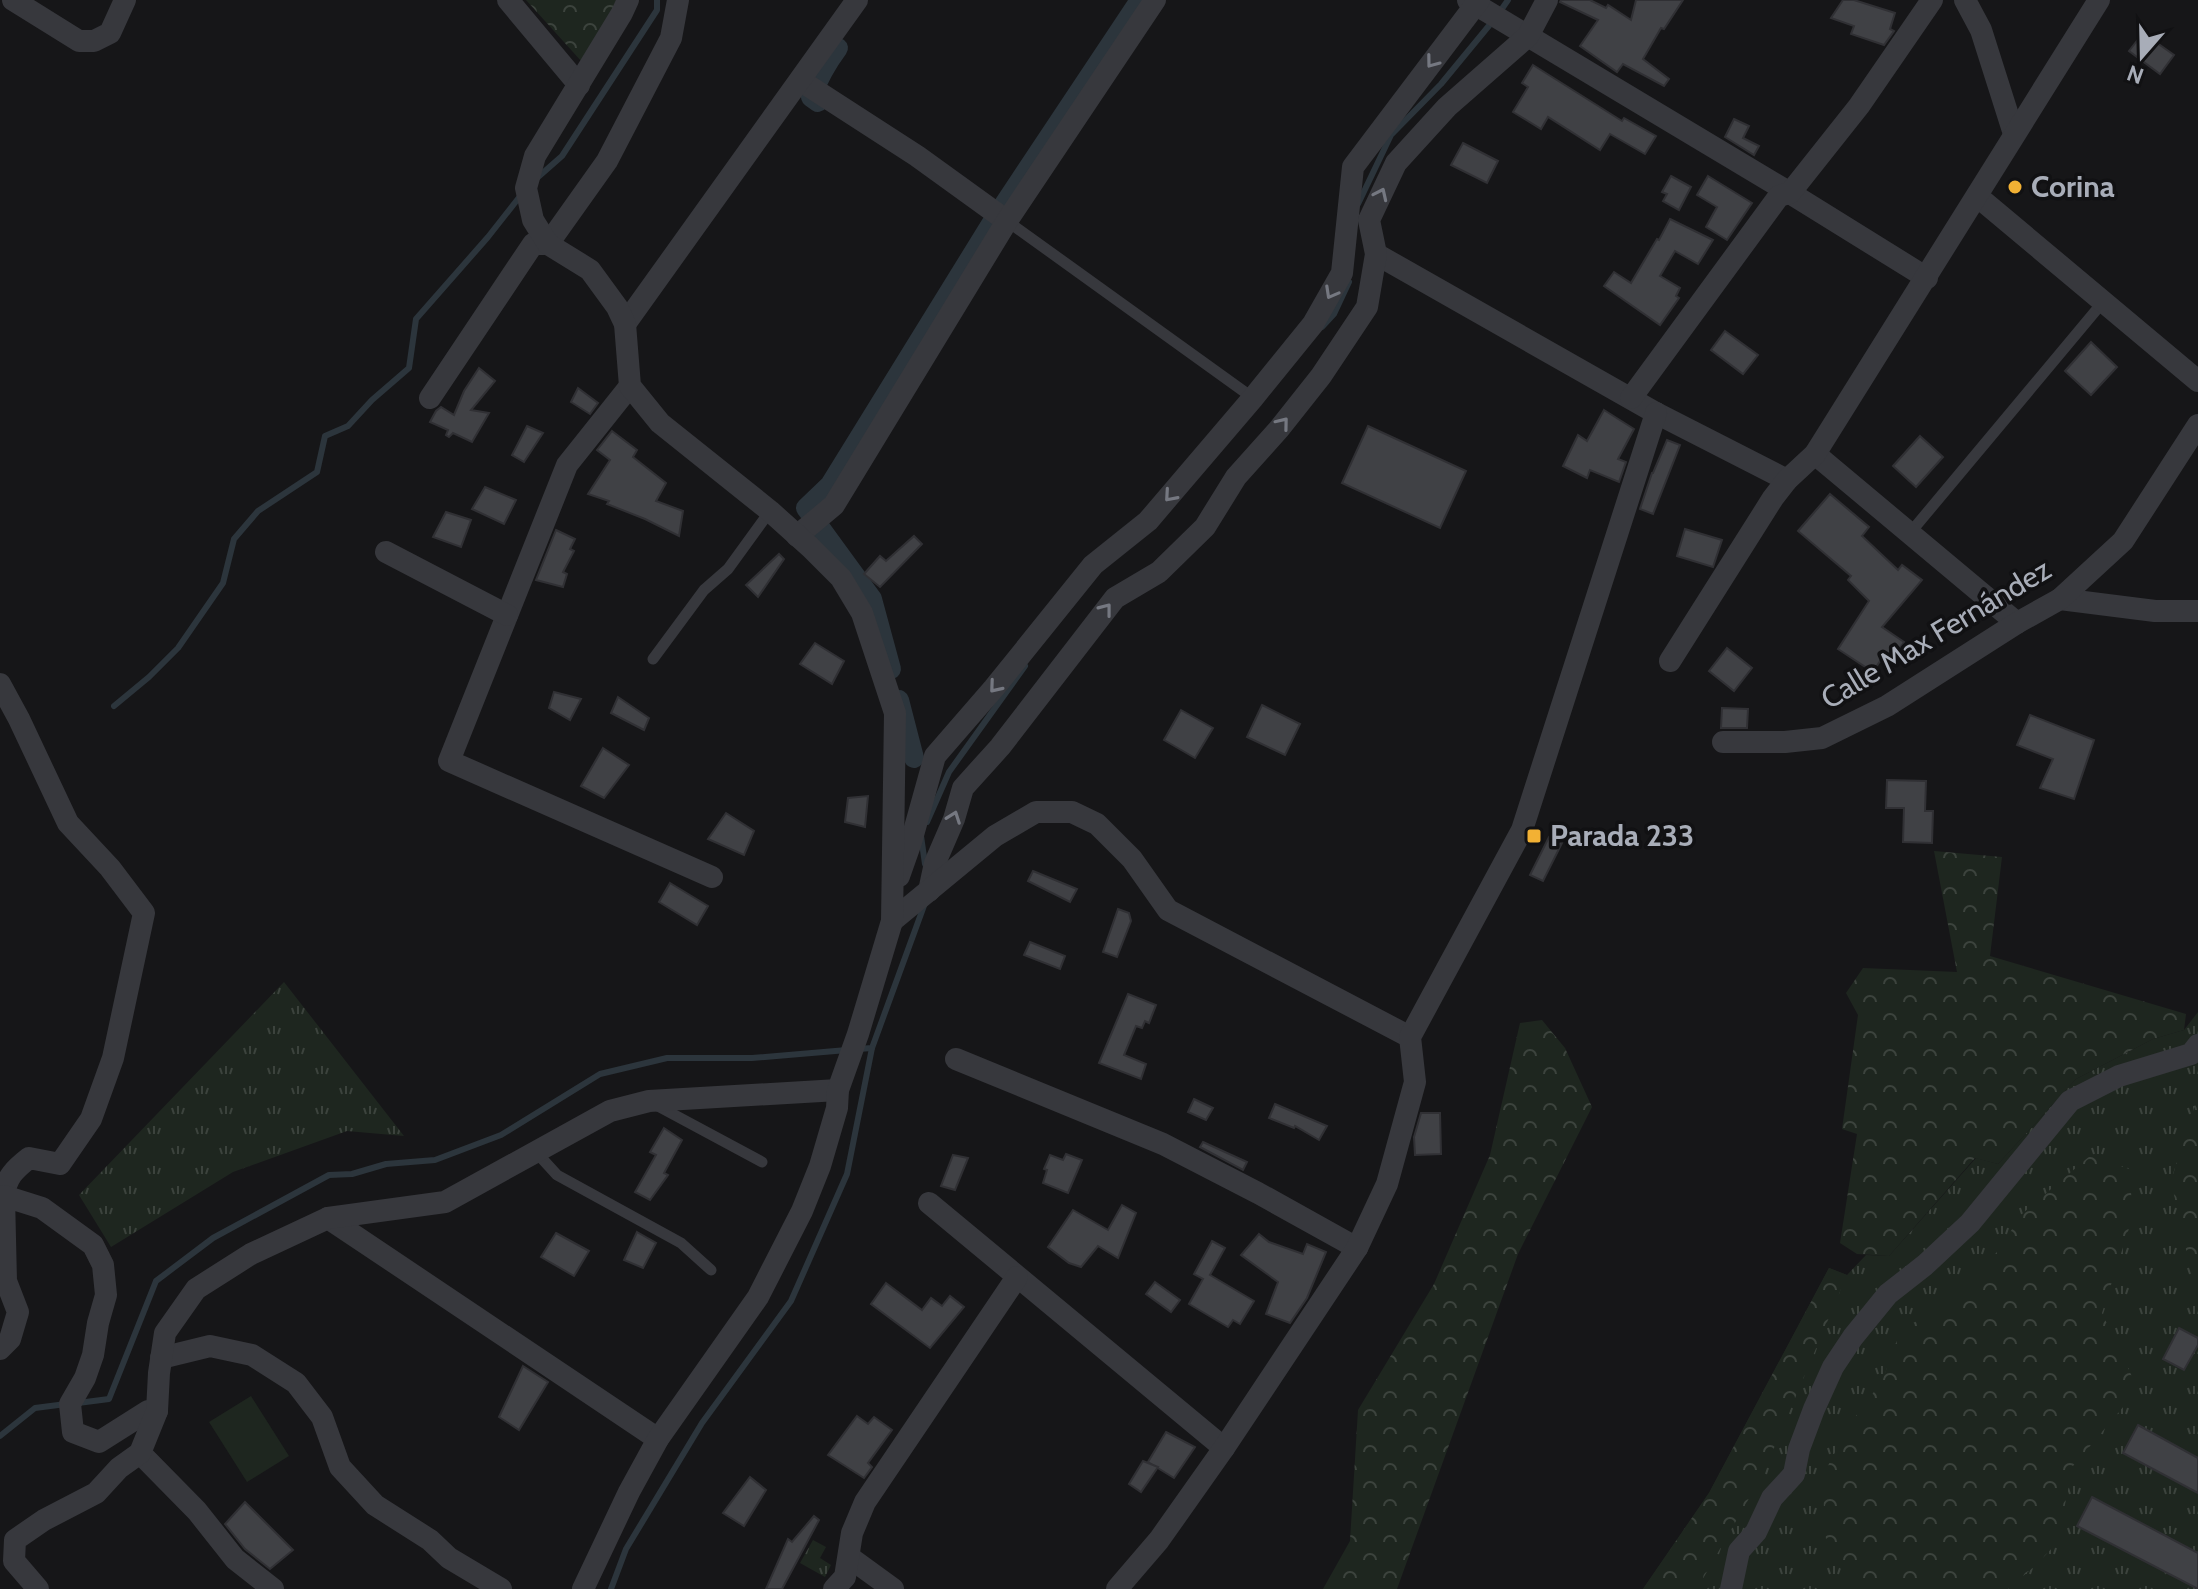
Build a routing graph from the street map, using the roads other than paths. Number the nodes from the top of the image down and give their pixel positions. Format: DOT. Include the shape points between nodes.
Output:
graph roads {
  1 [pos="13,0"];
  2 [pos="125,0"];
  3 [pos="508,0"];
  4 [pos="628,0"];
  5 [pos="678,0"];
  6 [pos="857,0"];
  7 [pos="1155,0"];
  8 [pos="1547,0"];
  9 [pos="1932,0"];
  10 [pos="1965,0"];
  11 [pos="2099,0"];
  12 [pos="1477,4"];
  13 [pos="1528,36"];
  14 [pos="801,81"];
  15 [pos="579,85"];
  16 [pos="2014,134"];
  17 [pos="1790,193"];
  18 [pos="1977,196"];
  19 [pos="1007,221"];
  20 [pos="548,244"];
  21 [pos="1376,254"];
  22 [pos="1927,278"];
  23 [pos="2103,302"];
  24 [pos="625,324"];
  25 [pos="2198,381"];
  26 [pos="630,386"];
  27 [pos="430,398"];
  28 [pos="1253,398"];
  29 [pos="1631,398"];
  30 [pos="1656,413"];
  31 [pos="2198,425"];
  32 [pos="1815,454"];
  33 [pos="1787,480"];
  34 [pos="770,511"];
  35 [pos="1910,533"];
  36 [pos="797,536"];
  37 [pos="386,552"];
  38 [pos="2060,599"];
  39 [pos="2198,611"];
  40 [pos="507,615"];
  41 [pos="2017,623"];
  42 [pos="653,659"];
  43 [pos="1670,661"];
  44 [pos="0,684"];
  45 [pos="1723,742"];
  46 [pos="712,877"];
  47 [pos="929,891"];
  48 [pos="892,893"];
  49 [pos="892,921"];
  50 [pos="1410,1037"];
  51 [pos="2198,1045"];
  52 [pos="956,1059"];
  53 [pos="838,1090"];
  54 [pos="649,1101"];
  55 [pos="536,1152"];
  56 [pos="762,1162"];
  57 [pos="4,1196"];
  58 [pos="929,1203"];
  59 [pos="328,1218"];
  60 [pos="1357,1248"];
  61 [pos="711,1270"];
  62 [pos="1017,1277"];
  63 [pos="0,1349"];
  64 [pos="161,1358"];
  65 [pos="157,1411"];
  66 [pos="658,1439"];
  67 [pos="1224,1448"];
  68 [pos="140,1453"];
  69 [pos="849,1557"];
  70 [pos="38,1589"];
  71 [pos="273,1589"];
  72 [pos="501,1589"];
  73 [pos="583,1589"];
  74 [pos="834,1589"];
  75 [pos="893,1589"];
  76 [pos="1117,1589"];
  77 [pos="1731,1589"];
  1 -- 2 [label="street" via="79,41 110,33"];
  3 -- 15 [label="street"];
  4 -- 15 [label="street"];
  5 -- 20 [label="street" via="671,38 607,161"];
  6 -- 14 [label="street"];
  7 -- 19 [label="street"];
  8 -- 13 [label="street"];
  9 -- 17 [label="street" via="1859,106"];
  10 -- 16 [label="street" via="1981,30"];
  11 -- 16 [label="street"];
  12 -- 13 [label="street"];
  12 -- 28 [label="street, one-way" via="1353,167 1342,273 1313,324"];
  13 -- 17 [label="street"];
  21 -- 13 [label="street, one-way" via="1369,220 1396,163 1447,107"];
  14 -- 19 [label="street"];
  14 -- 24 [label="street"];
  15 -- 20 [label="street" via="535,156 526,188 533,220"];
  16 -- 18 [label="street"];
  17 -- 22 [label="street"];
  17 -- 29 [label="street" via="1779,196"];
  18 -- 22 [label="street"];
  18 -- 23 [label="street"];
  19 -- 28 [label="lane"];
  19 -- 36 [label="street" via="834,505"];
  20 -- 24 [label="street" via="590,270"];
  20 -- 27 [label="street" via="533,244"];
  21 -- 29 [label="street"];
  47 -- 21 [label="street, one-way" via="963,788 1115,598 1159,572 1205,527 1236,477 1321,376 1367,307"];
  22 -- 32 [label="street"];
  23 -- 25 [label="street"];
  23 -- 35 [label="lane"];
  24 -- 26 [label="street"];
  26 -- 34 [label="street" via="660,423"];
  26 -- 40 [label="street" via="567,465"];
  28 -- 48 [label="street, one-way" via="1148,521 1093,565 935,756"];
  29 -- 30 [label="street"];
  30 -- 33 [label="street"];
  30 -- 50 [label="street" via="1522,830"];
  31 -- 38 [label="street, Calle Max Fernández" via="2123,541"];
  32 -- 33 [label="street"];
  32 -- 35 [label="street"];
  33 -- 43 [label="street"];
  34 -- 36 [label="street"];
  34 -- 42 [label="lane"];
  35 -- 41 [label="street"];
  36 -- 48 [label="street" via="841,578 862,613 895,713"];
  37 -- 40 [label="street"];
  38 -- 39 [label="street"];
  38 -- 41 [label="street, Calle Max Fernández"];
  40 -- 46 [label="street" via="449,761"];
  41 -- 45 [label="street, Calle Max Fernández" via="1887,706 1822,738"];
  44 -- 57 [label="street" via="68,823 144,913 113,1058 91,1119 60,1164 29,1158 11,1173"];
  47 -- 49 [label="street"];
  47 -- 50 [label="street" via="995,836 1036,812 1072,812 1097,824 1132,859 1168,910"];
  48 -- 49 [label="street"];
  49 -- 53 [label="street"];
  50 -- 60 [label="street" via="1415,1082 1387,1184"];
  51 -- 77 [label="street" via="2191,1054 2119,1076 2070,1101 1970,1223 1888,1294 1833,1367 1794,1474 1739,1551"];
  52 -- 60 [label="street" via="1163,1144"];
  53 -- 54 [label="street"];
  53 -- 66 [label="street" via="820,1166 764,1285"];
  54 -- 55 [label="street" via="610,1111"];
  54 -- 56 [label="lane"];
  55 -- 59 [label="street" via="445,1202"];
  55 -- 61 [label="lane" via="557,1175 681,1243"];
  57 -- 63 [label="street" via="6,1281 18,1312 10,1339"];
  57 -- 65 [label="street" via="42,1208 93,1245 103,1265 106,1295 93,1355 70,1404 73,1432 99,1442 148,1411"];
  58 -- 62 [label="street"];
  59 -- 64 [label="street" via="251,1254 196,1289 165,1333"];
  59 -- 66 [label="street"];
  60 -- 67 [label="street"];
  62 -- 67 [label="street"];
  62 -- 69 [label="street" via="865,1502"];
  64 -- 65 [label="street"];
  64 -- 72 [label="street" via="210,1346 252,1355 296,1383 322,1417 340,1467 375,1505"];
  65 -- 68 [label="street"];
  66 -- 73 [label="street"];
  67 -- 76 [label="street"];
  68 -- 70 [label="street" via="96,1493 15,1540 14,1561"];
  68 -- 71 [label="street" via="235,1559"];
  69 -- 74 [label="street" via="845,1577"];
  69 -- 75 [label="street"];
}
